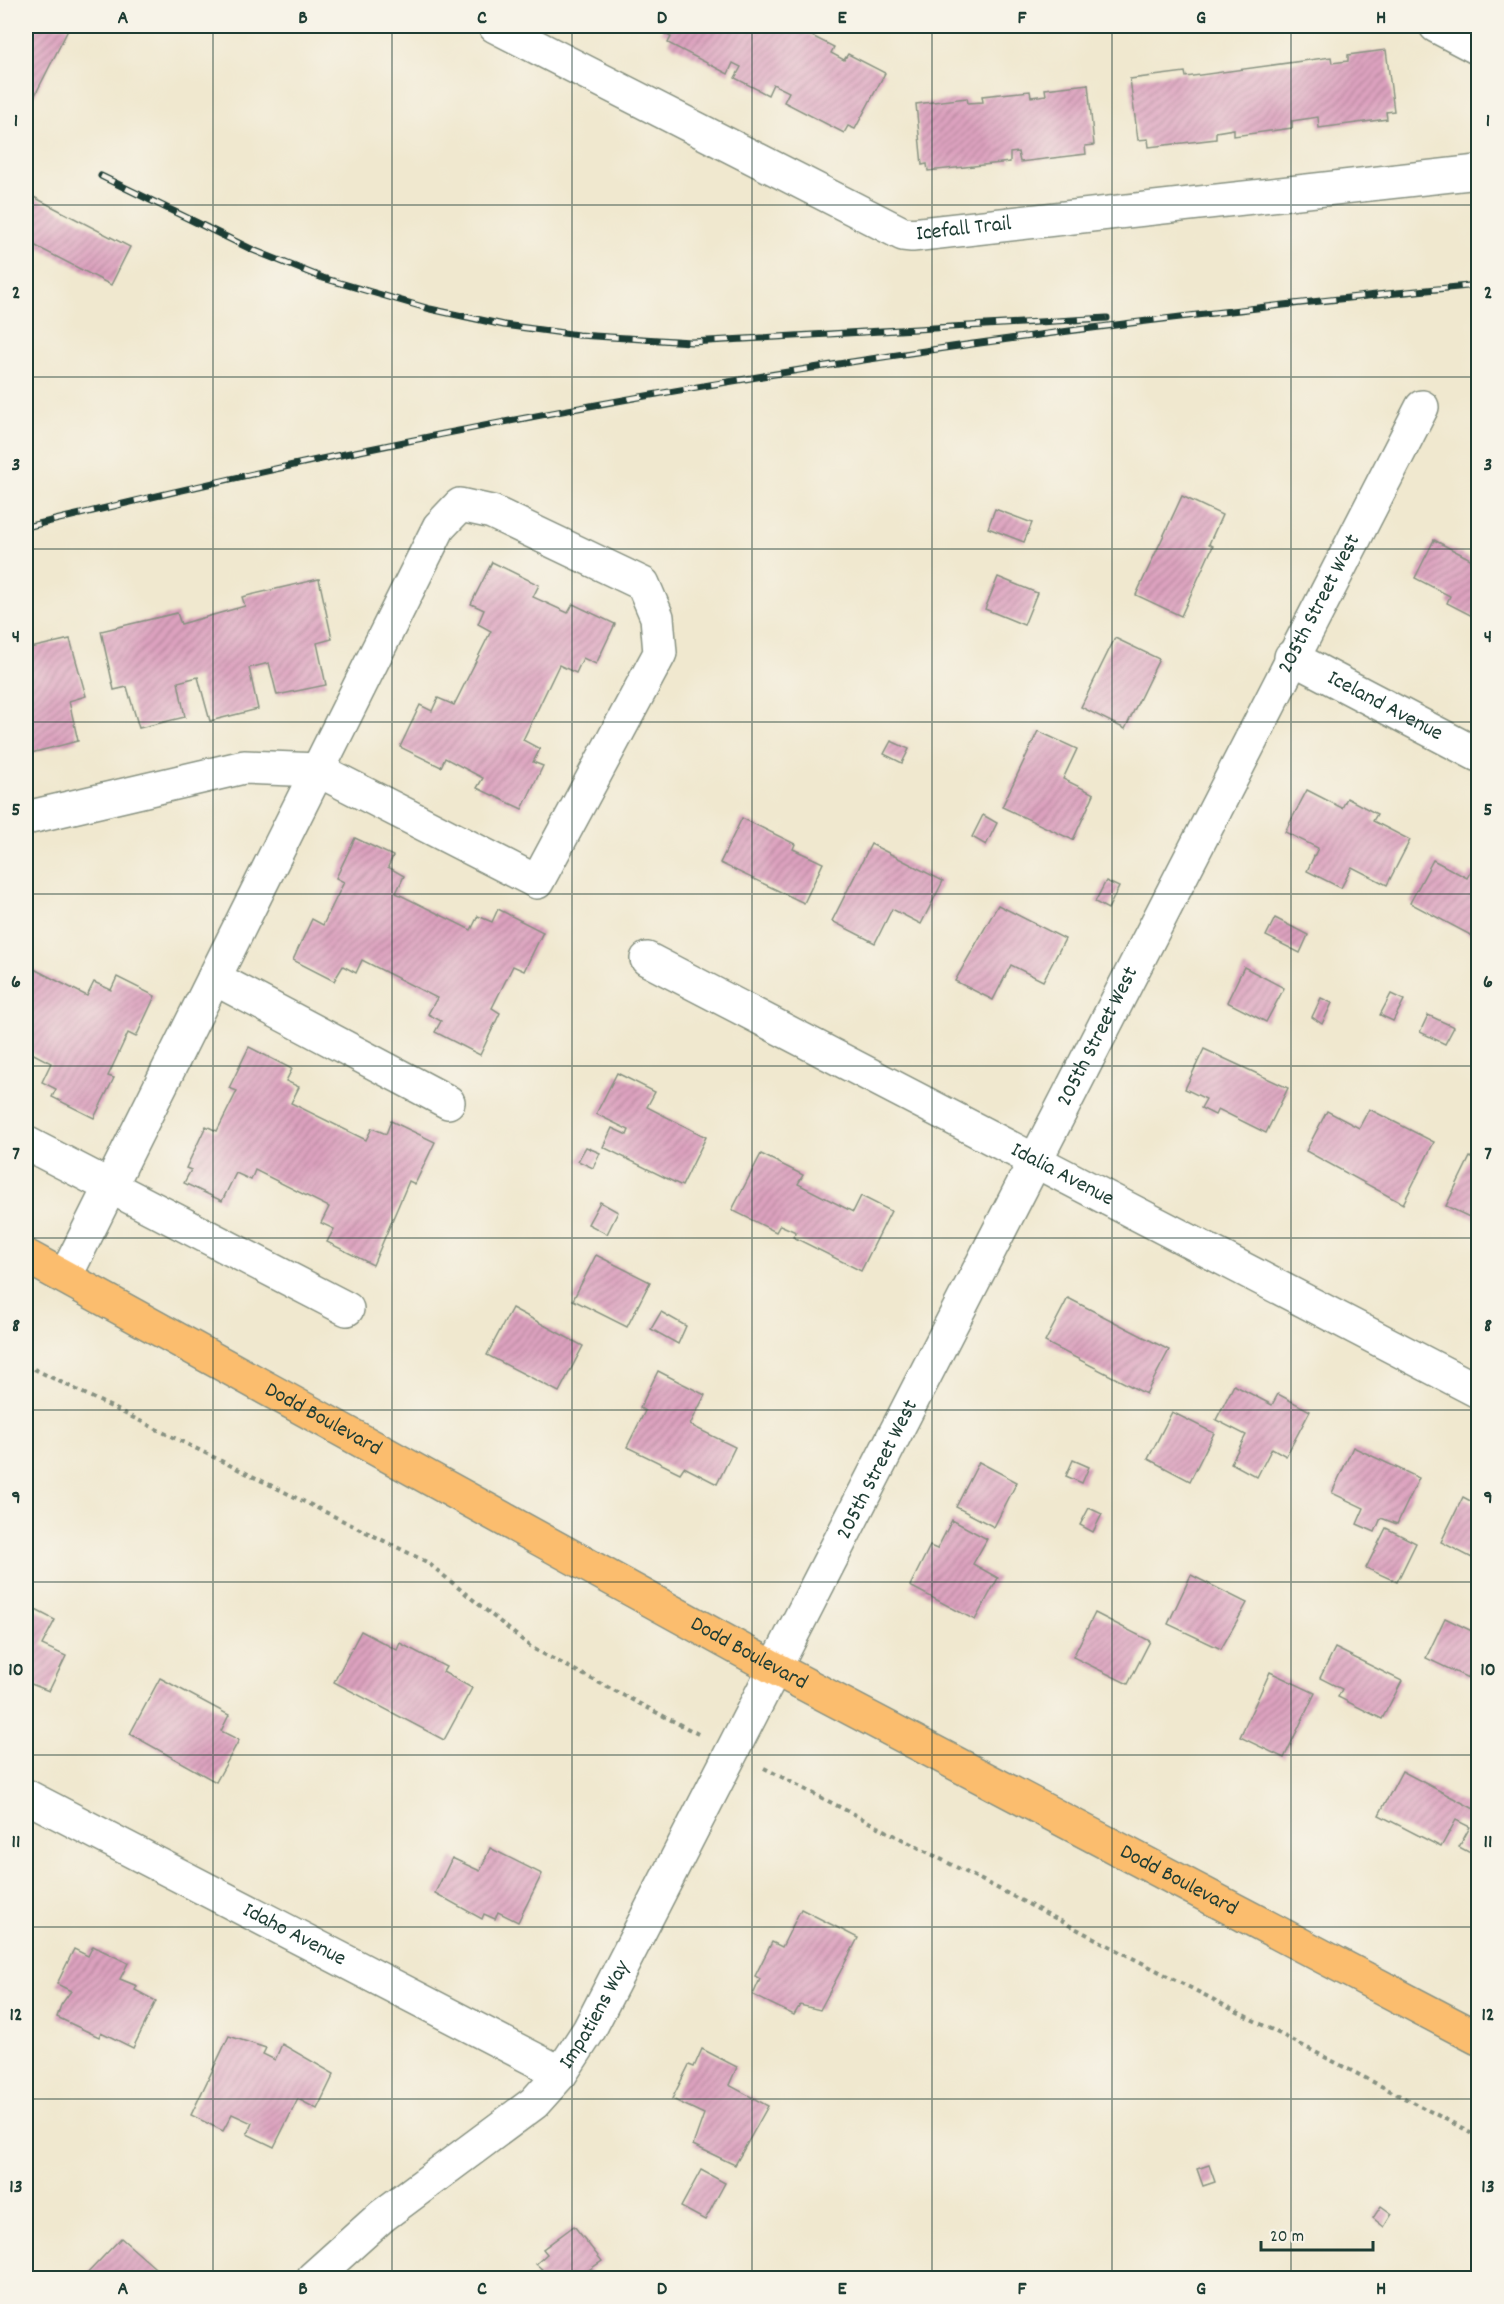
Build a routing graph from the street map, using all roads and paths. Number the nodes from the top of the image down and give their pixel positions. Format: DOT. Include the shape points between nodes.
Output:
graph roads {
  1 [pos="495,26"];
  2 [pos="1436,26"];
  3 [pos="1479,48"];
  4 [pos="1479,172"];
  5 [pos="1422,407"];
  6 [pos="1291,657"];
  7 [pos="1479,755"];
  8 [pos="318,770"];
  9 [pos="26,818"];
  10 [pos="647,959"];
  11 [pos="214,978"];
  12 [pos="448,1102"];
  13 [pos="26,1143"];
  14 [pos="1035,1162"];
  15 [pos="111,1186"];
  16 [pos="26,1256"];
  17 [pos="65,1277"];
  18 [pos="347,1309"];
  19 [pos="1479,1391"];
  20 [pos="776,1669"];
  21 [pos="26,1796"];
  22 [pos="1479,2038"];
  23 [pos="561,2073"];
  24 [pos="313,2278"];
  1 -- 4 [label="street, Icefall Trail" via="903,234"];
  2 -- 3 [label="street"];
  5 -- 6 [label="street, 205th Street West"];
  6 -- 7 [label="street, Iceland Avenue"];
  6 -- 14 [label="street, 205th Street West"];
  8 -- 8 [label="street" via="439,527 460,505 492,512 643,584 657,617 660,653 537,882"];
  8 -- 9 [label="street" via="244,767"];
  8 -- 11 [label="street"];
  10 -- 14 [label="street, Idalia Avenue"];
  11 -- 12 [label="street"];
  11 -- 15 [label="street"];
  13 -- 15 [label="street"];
  14 -- 19 [label="street, Idalia Avenue"];
  14 -- 20 [label="street, 205th Street West"];
  15 -- 17 [label="street"];
  15 -- 18 [label="street"];
  16 -- 17 [label="main road, Dodd Boulevard"];
  17 -- 20 [label="main road, Dodd Boulevard"];
  20 -- 22 [label="main road, Dodd Boulevard"];
  20 -- 23 [label="street, Impatiens Way" via="589,2030"];
  21 -- 23 [label="street, Idaho Avenue"];
  23 -- 24 [label="street, Impatiens Way" via="534,2103 382,2216"];
}
